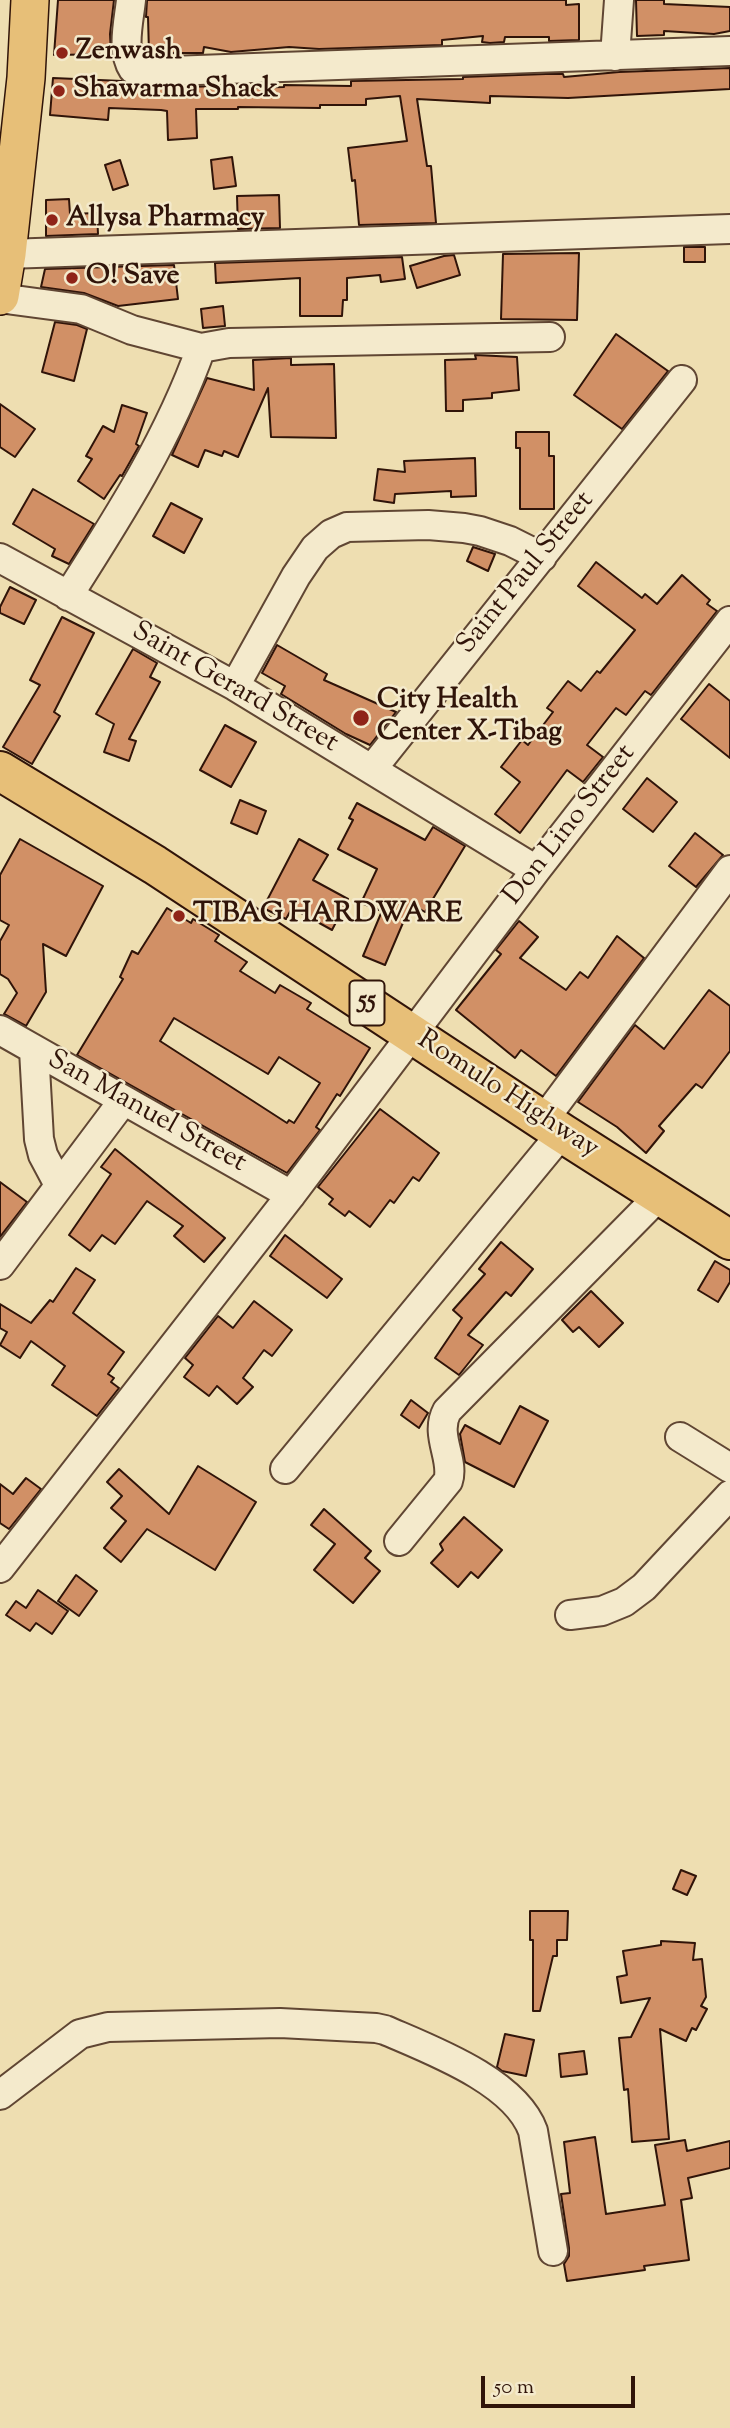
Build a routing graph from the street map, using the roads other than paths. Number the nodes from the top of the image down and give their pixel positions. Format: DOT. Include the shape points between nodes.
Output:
graph roads {
  1 [pos="30,0"];
  2 [pos="131,0"];
  3 [pos="619,0"];
  4 [pos="730,51"];
  5 [pos="615,56"];
  6 [pos="730,229"];
  7 [pos="7,254"];
  8 [pos="0,297"];
  9 [pos="550,337"];
  10 [pos="201,348"];
  11 [pos="682,380"];
  12 [pos="542,556"];
  13 [pos="0,558"];
  14 [pos="68,596"];
  15 [pos="730,621"];
  16 [pos="235,686"];
  17 [pos="372,769"];
  18 [pos="0,771"];
  19 [pos="536,870"];
  20 [pos="730,870"];
  21 [pos="0,1030"];
  22 [pos="414,1034"];
  23 [pos="34,1050"];
  24 [pos="122,1101"];
  25 [pos="552,1127"];
  26 [pos="59,1185"];
  27 [pos="291,1195"];
  28 [pos="660,1195"];
  29 [pos="730,1240"];
  30 [pos="0,1265"];
  31 [pos="680,1437"];
  32 [pos="730,1468"];
  33 [pos="285,1469"];
  34 [pos="730,1496"];
  35 [pos="399,1541"];
  36 [pos="0,1568"];
  37 [pos="570,1615"];
  38 [pos="0,2095"];
  39 [pos="553,2251"];
  1 -- 7 [label="main road"];
  2 -- 5 [label="street" via="129,63 142,72"];
  3 -- 5 [label="street"];
  4 -- 5 [label="street"];
  6 -- 7 [label="street"];
  7 -- 8 [label="main road"];
  8 -- 10 [label="street" via="82,309 132,330"];
  9 -- 10 [label="street" via="229,343"];
  10 -- 14 [label="street" via="169,428"];
  11 -- 12 [label="street, Saint Paul Street"];
  12 -- 16 [label="street" via="464,528 347,527 315,548"];
  12 -- 17 [label="street, Saint Paul Street"];
  13 -- 14 [label="street, Saint Gerard Street"];
  14 -- 16 [label="street, Saint Gerard Street"];
  15 -- 19 [label="street, Don Lino Street"];
  16 -- 17 [label="street, Saint Gerard Street"];
  17 -- 19 [label="street, Saint Gerard Street"];
  18 -- 22 [label="highway, Romulo Highway / 55" via="155,865"];
  19 -- 22 [label="street, Don Lino Street"];
  20 -- 25 [label="street"];
  21 -- 23 [label="street, San Manuel Street"];
  22 -- 25 [label="highway, Romulo Highway / 55"];
  22 -- 27 [label="street, Don Lino Street"];
  23 -- 24 [label="street, San Manuel Street"];
  23 -- 26 [label="street" via="39,1139"];
  24 -- 26 [label="street"];
  24 -- 27 [label="street, San Manuel Street"];
  25 -- 28 [label="highway, Romulo Highway / 55"];
  25 -- 33 [label="street"];
  26 -- 30 [label="street"];
  27 -- 36 [label="street, Don Lino Street"];
  28 -- 29 [label="highway, Romulo Highway / 55"];
  28 -- 35 [label="street" via="447,1411 442,1428 448,1481"];
  31 -- 32 [label="street"];
  34 -- 37 [label="street" via="625,1602"];
  38 -- 39 [label="street" via="80,2034 108,2027 280,2023 386,2031 495,2086 526,2118 533,2131"];
}
